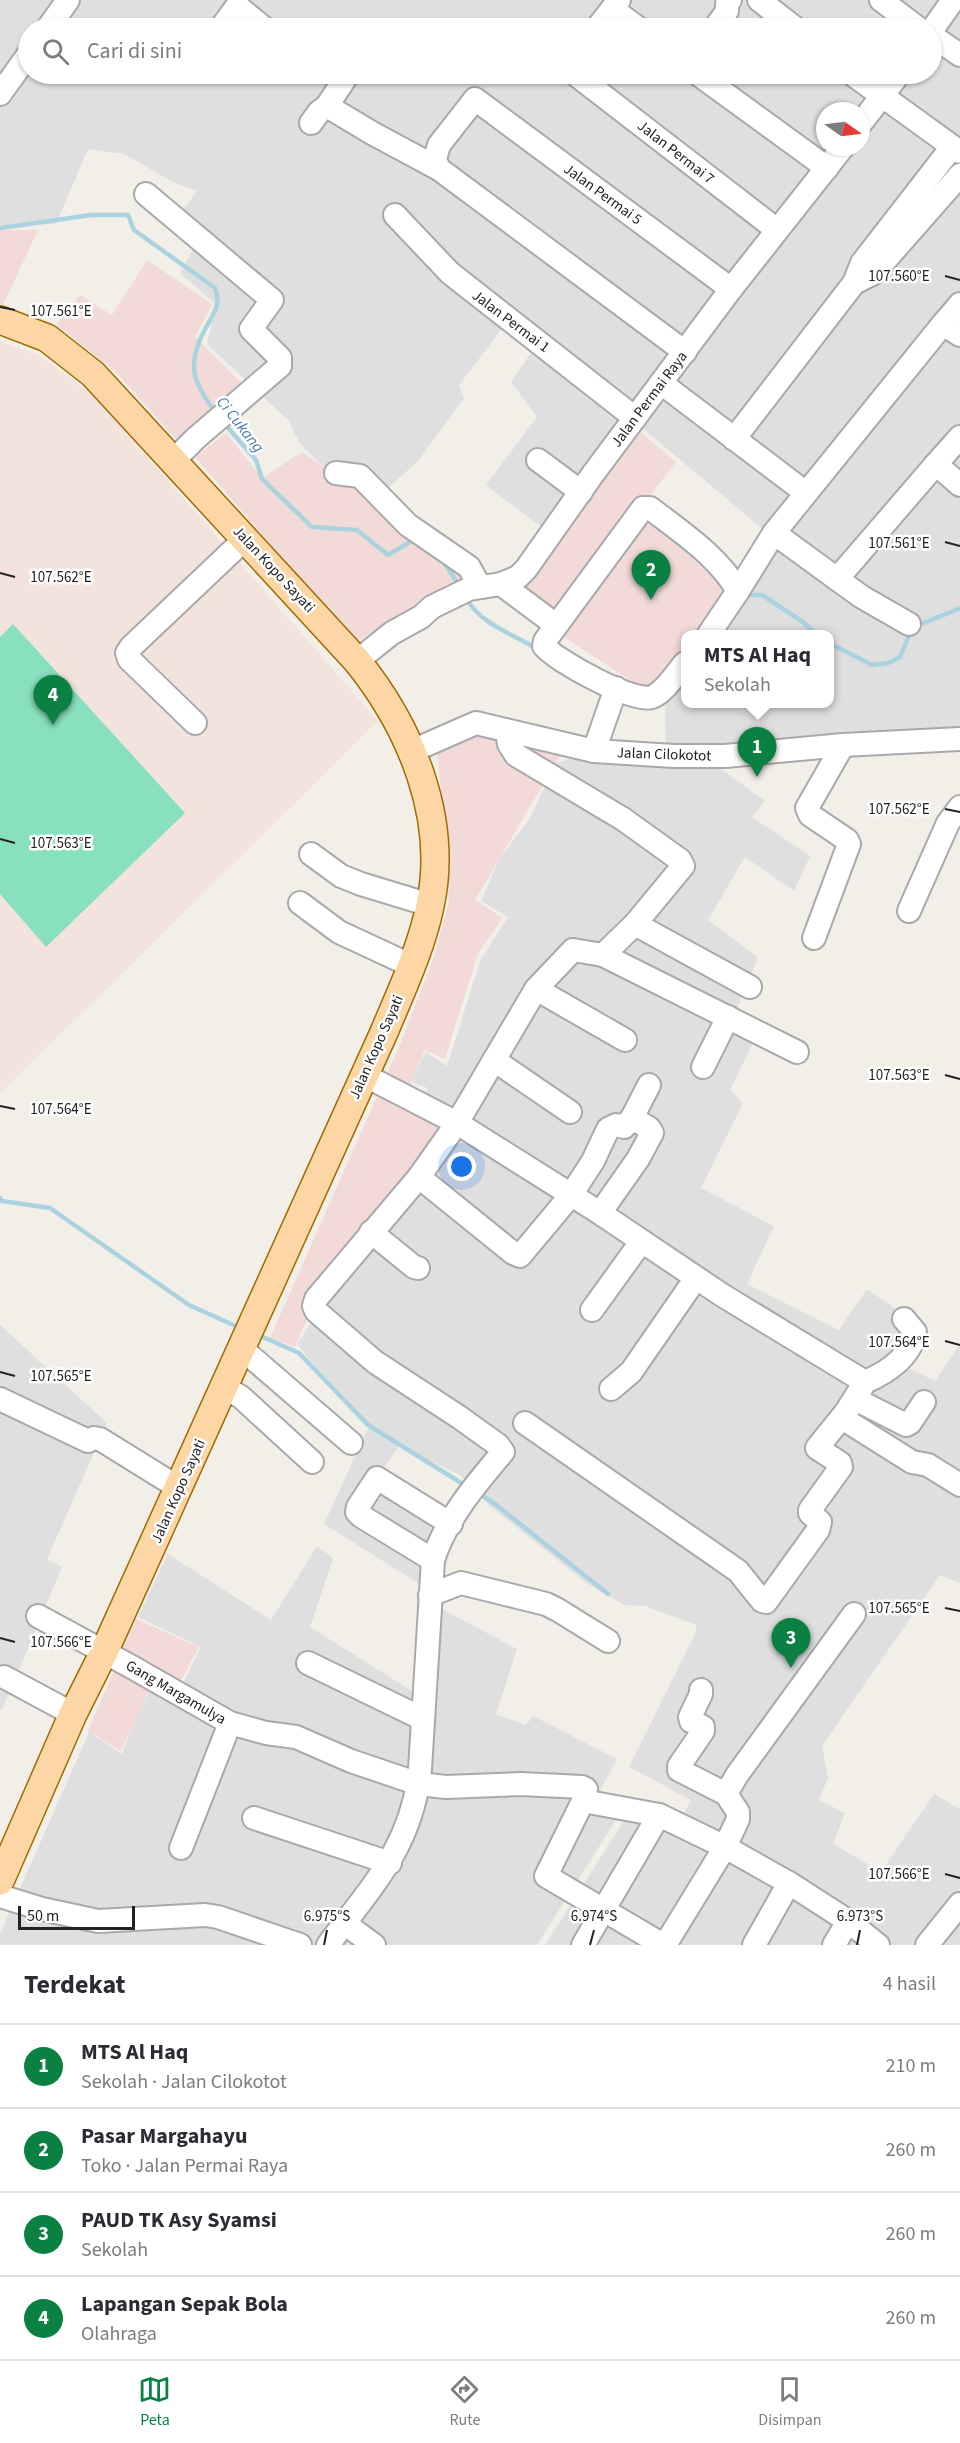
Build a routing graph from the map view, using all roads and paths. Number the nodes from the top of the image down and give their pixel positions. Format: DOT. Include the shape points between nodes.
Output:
graph roads {
  1 [pos="68,0"];
  2 [pos="759,0"];
  3 [pos="881,0"];
  4 [pos="953,0"];
  5 [pos="616,4"];
  6 [pos="232,7"];
  7 [pos="55,18"];
  8 [pos="250,18"];
  9 [pos="605,18"];
  10 [pos="629,18"];
  11 [pos="782,18"];
  12 [pos="905,18"];
  13 [pos="940,18"];
  14 [pos="942,43"];
  15 [pos="960,55"];
  16 [pos="18,69"];
  17 [pos="341,84"];
  18 [pos="587,84"];
  19 [pos="712,84"];
  20 [pos="865,84"];
  21 [pos="891,84"];
  22 [pos="0,94"];
  23 [pos="881,96"];
  24 [pos="327,106"];
  25 [pos="870,111"];
  26 [pos="311,123"];
  27 [pos="956,149"];
  28 [pos="836,156"];
  29 [pos="827,168"];
  30 [pos="439,169"];
  31 [pos="960,175"];
  32 [pos="147,194"];
  33 [pos="395,216"];
  34 [pos="777,230"];
  35 [pos="854,283"];
  36 [pos="731,289"];
  37 [pos="960,304"];
  38 [pos="1,321"];
  39 [pos="952,330"];
  40 [pos="685,352"];
  41 [pos="661,383"];
  42 [pos="635,418"];
  43 [pos="960,437"];
  44 [pos="734,439"];
  45 [pos="174,460"];
  46 [pos="538,460"];
  47 [pos="936,464"];
  48 [pos="336,473"];
  49 [pos="960,485"];
  50 [pos="581,492"];
  51 [pos="806,493"];
  52 [pos="774,533"];
  53 [pos="245,539"];
  54 [pos="837,579"];
  55 [pos="484,587"];
  56 [pos="738,591"];
  57 [pos="909,624"];
  58 [pos="556,626"];
  59 [pos="712,630"];
  60 [pos="354,657"];
  61 [pos="681,668"];
  62 [pos="614,695"];
  63 [pos="195,723"];
  64 [pos="507,731"];
  65 [pos="960,739"];
  66 [pos="843,745"];
  67 [pos="412,751"];
  68 [pos="594,752"];
  69 [pos="960,807"];
  70 [pos="311,854"];
  71 [pos="300,903"];
  72 [pos="430,905"];
  73 [pos="909,911"];
  74 [pos="635,924"];
  75 [pos="814,938"];
  76 [pos="603,955"];
  77 [pos="412,966"];
  78 [pos="750,987"];
  79 [pos="536,989"];
  80 [pos="728,1017"];
  81 [pos="625,1040"];
  82 [pos="797,1052"];
  83 [pos="494,1060"];
  84 [pos="703,1067"];
  85 [pos="364,1076"];
  86 [pos="649,1085"];
  87 [pos="570,1112"];
  88 [pos="632,1118"];
  89 [pos="457,1123"];
  90 [pos="418,1177"];
  91 [pos="571,1196"];
  92 [pos="600,1213"];
  93 [pos="371,1232"];
  94 [pos="641,1242"];
  95 [pos="418,1268"];
  96 [pos="696,1278"];
  97 [pos="592,1310"];
  98 [pos="904,1319"];
  99 [pos="248,1336"];
  100 [pos="224,1387"];
  101 [pos="611,1389"];
  102 [pos="860,1390"];
  103 [pos="0,1399"];
  104 [pos="924,1402"];
  105 [pos="842,1418"];
  106 [pos="525,1424"];
  107 [pos="351,1443"];
  108 [pos="312,1462"];
  109 [pos="960,1485"];
  110 [pos="179,1488"];
  111 [pos="451,1524"];
  112 [pos="434,1560"];
  113 [pos="430,1595"];
  114 [pos="854,1614"];
  115 [pos="38,1616"];
  116 [pos="608,1641"];
  117 [pos="105,1652"];
  118 [pos="308,1662"];
  119 [pos="4,1677"];
  120 [pos="701,1690"];
  121 [pos="73,1714"];
  122 [pos="423,1719"];
  123 [pos="230,1723"];
  124 [pos="419,1784"];
  125 [pos="726,1794"];
  126 [pos="585,1796"];
  127 [pos="659,1815"];
  128 [pos="254,1818"];
  129 [pos="725,1847"];
  130 [pos="182,1848"];
  131 [pos="390,1863"];
  132 [pos="0,1881"];
  133 [pos="789,1883"];
  134 [pos="0,1896"];
  135 [pos="960,1904"];
  136 [pos="603,1910"];
  137 [pos="848,1921"];
  138 [pos="344,1923"];
  139 [pos="300,1945"];
  140 [pos="328,1945"];
  141 [pos="374,1945"];
  142 [pos="584,1945"];
  143 [pos="664,1945"];
  144 [pos="754,1945"];
  145 [pos="834,1945"];
  146 [pos="879,1945"];
  147 [pos="927,1945"];
  1 -- 7 [label="street"];
  2 -- 11 [label="street"];
  3 -- 12 [label="street"];
  4 -- 13 [label="street"];
  5 -- 9 [label="street"];
  5 -- 10 [label="street"];
  6 -- 8 [label="street"];
  14 -- 15 [label="street"];
  16 -- 22 [label="street"];
  17 -- 24 [label="street"];
  18 -- 34 [label="street, Jalan Permai 7"];
  19 -- 29 [label="street"];
  20 -- 23 [label="street"];
  21 -- 23 [label="street"];
  23 -- 25 [label="street"];
  23 -- 27 [label="street"];
  24 -- 26 [label="street"];
  24 -- 30 [label="street"];
  27 -- 35 [label="street" via="862,263"];
  28 -- 29 [label="street, Jalan Permai Raya"];
  29 -- 34 [label="street, Jalan Permai Raya"];
  30 -- 36 [label="street, Jalan Permai 5" via="435,159 439,145 475,99"];
  30 -- 40 [label="street"];
  31 -- 35 [label="street" via="874,273"];
  32 -- 45 [label="street" via="272,300 251,329 280,358 280,366"];
  33 -- 42 [label="street, Jalan Permai 1" via="469,289"];
  34 -- 36 [label="street, Jalan Permai Raya"];
  35 -- 44 [label="street"];
  36 -- 40 [label="street, Jalan Permai Raya"];
  37 -- 39 [label="street"];
  38 -- 45 [label="main road, Jalan Kopo Sayati" via="47,338 64,349 100,381"];
  39 -- 51 [label="street"];
  40 -- 41 [label="street, Jalan Permai Raya"];
  41 -- 42 [label="street, Jalan Permai Raya"];
  41 -- 44 [label="street"];
  42 -- 50 [label="street, Jalan Permai Raya"];
  43 -- 47 [label="street"];
  44 -- 51 [label="street"];
  45 -- 53 [label="main road, Jalan Kopo Sayati"];
  46 -- 50 [label="street"];
  47 -- 49 [label="street"];
  47 -- 54 [label="street"];
  48 -- 55 [label="street" via="360,476 408,525 469,567"];
  50 -- 55 [label="street, Jalan Permai Raya" via="536,559 518,577"];
  51 -- 52 [label="street"];
  52 -- 54 [label="street"];
  52 -- 56 [label="street"];
  53 -- 60 [label="main road, Jalan Kopo Sayati"];
  53 -- 63 [label="street" via="127,653"];
  54 -- 57 [label="street"];
  55 -- 58 [label="street"];
  55 -- 60 [label="street, Jalan Permai Raya" via="417,610 386,627"];
  56 -- 58 [label="street" via="694,543 650,508 643,507"];
  56 -- 59 [label="street"];
  58 -- 62 [label="street" via="545,641 546,649"];
  60 -- 67 [label="main road, Jalan Kopo Sayati" via="390,705"];
  61 -- 62 [label="street" via="651,698"];
  62 -- 68 [label="street"];
  64 -- 67 [label="street, Jalan Cilokotot" via="471,723"];
  64 -- 68 [label="street, Jalan Cilokotot"];
  64 -- 74 [label="street" via="516,755 624,819 683,862 681,870"];
  65 -- 66 [label="street, Jalan Cilokotot"];
  66 -- 68 [label="street, Jalan Cilokotot" via="725,756"];
  66 -- 75 [label="street" via="807,808 810,815 849,844"];
  67 -- 72 [label="main road, Jalan Kopo Sayati" via="434,835"];
  69 -- 73 [label="street" via="948,823"];
  70 -- 72 [label="street" via="361,885"];
  71 -- 77 [label="street" via="339,932"];
  72 -- 77 [label="main road, Jalan Kopo Sayati"];
  74 -- 76 [label="street"];
  74 -- 78 [label="street"];
  76 -- 79 [label="street" via="573,950"];
  76 -- 80 [label="street"];
  77 -- 85 [label="main road, Jalan Kopo Sayati"];
  79 -- 81 [label="street"];
  79 -- 83 [label="street"];
  80 -- 82 [label="street"];
  80 -- 84 [label="street"];
  83 -- 87 [label="street"];
  83 -- 89 [label="street"];
  85 -- 89 [label="street"];
  85 -- 99 [label="main road, Jalan Kopo Sayati"];
  86 -- 88 [label="street"];
  88 -- 91 [label="street" via="624,1127 608,1129"];
  88 -- 92 [label="street" via="652,1133"];
  89 -- 90 [label="street"];
  89 -- 91 [label="street"];
  90 -- 91 [label="street" via="520,1256"];
  90 -- 93 [label="street"];
  91 -- 92 [label="street"];
  92 -- 94 [label="street"];
  93 -- 95 [label="street"];
  93 -- 111 [label="street" via="314,1306 375,1362 502,1448 503,1452 471,1491"];
  94 -- 96 [label="street"];
  94 -- 97 [label="street"];
  96 -- 101 [label="street" via="631,1372"];
  96 -- 102 [label="street"];
  98 -- 102 [label="street" via="915,1332 914,1338 885,1373"];
  99 -- 100 [label="main road, Jalan Kopo Sayati"];
  99 -- 107 [label="street"];
  100 -- 108 [label="street" via="244,1400"];
  100 -- 110 [label="main road, Jalan Kopo Sayati"];
  102 -- 104 [label="street" via="906,1425"];
  102 -- 105 [label="street"];
  103 -- 110 [label="street" via="88,1441 100,1439"];
  105 -- 106 [label="street" via="817,1448 841,1467 810,1510 821,1525 765,1602 738,1571"];
  105 -- 109 [label="street" via="903,1457 928,1465"];
  110 -- 117 [label="main road, Jalan Kopo Sayati"];
  111 -- 112 [label="street"];
  111 -- 112 [label="street" via="377,1478 358,1507 361,1516"];
  112 -- 113 [label="street"];
  113 -- 116 [label="street" via="461,1583 546,1604"];
  113 -- 122 [label="street"];
  114 -- 125 [label="street"];
  115 -- 117 [label="street, Gang Margamulya"];
  117 -- 121 [label="main road, Jalan Kopo Sayati"];
  117 -- 123 [label="street, Gang Margamulya"];
  118 -- 122 [label="street"];
  119 -- 121 [label="street"];
  120 -- 125 [label="street" via="690,1717 703,1731 679,1770"];
  121 -- 132 [label="main road, Jalan Kopo Sayati"];
  122 -- 124 [label="street"];
  123 -- 124 [label="street, Gang Margamulya" via="296,1737"];
  123 -- 130 [label="street"];
  124 -- 126 [label="street, Gang Margamulya" via="555,1785 582,1787"];
  124 -- 131 [label="street"];
  125 -- 129 [label="street" via="738,1812 738,1819"];
  126 -- 127 [label="street, Gang Margamulya"];
  126 -- 136 [label="street" via="546,1876"];
  127 -- 129 [label="street, Gang Margamulya"];
  127 -- 136 [label="street"];
  128 -- 131 [label="street"];
  129 -- 133 [label="street, Gang Margamulya"];
  129 -- 143 [label="street"];
  131 -- 138 [label="street"];
  133 -- 137 [label="street, Gang Margamulya"];
  133 -- 144 [label="street"];
  134 -- 139 [label="street" via="98,1921 211,1916"];
  135 -- 147 [label="street"];
  136 -- 142 [label="street"];
  136 -- 143 [label="street"];
  137 -- 145 [label="street"];
  137 -- 146 [label="street, Gang Margamulya"];
  138 -- 140 [label="street"];
  138 -- 141 [label="street"];
}
